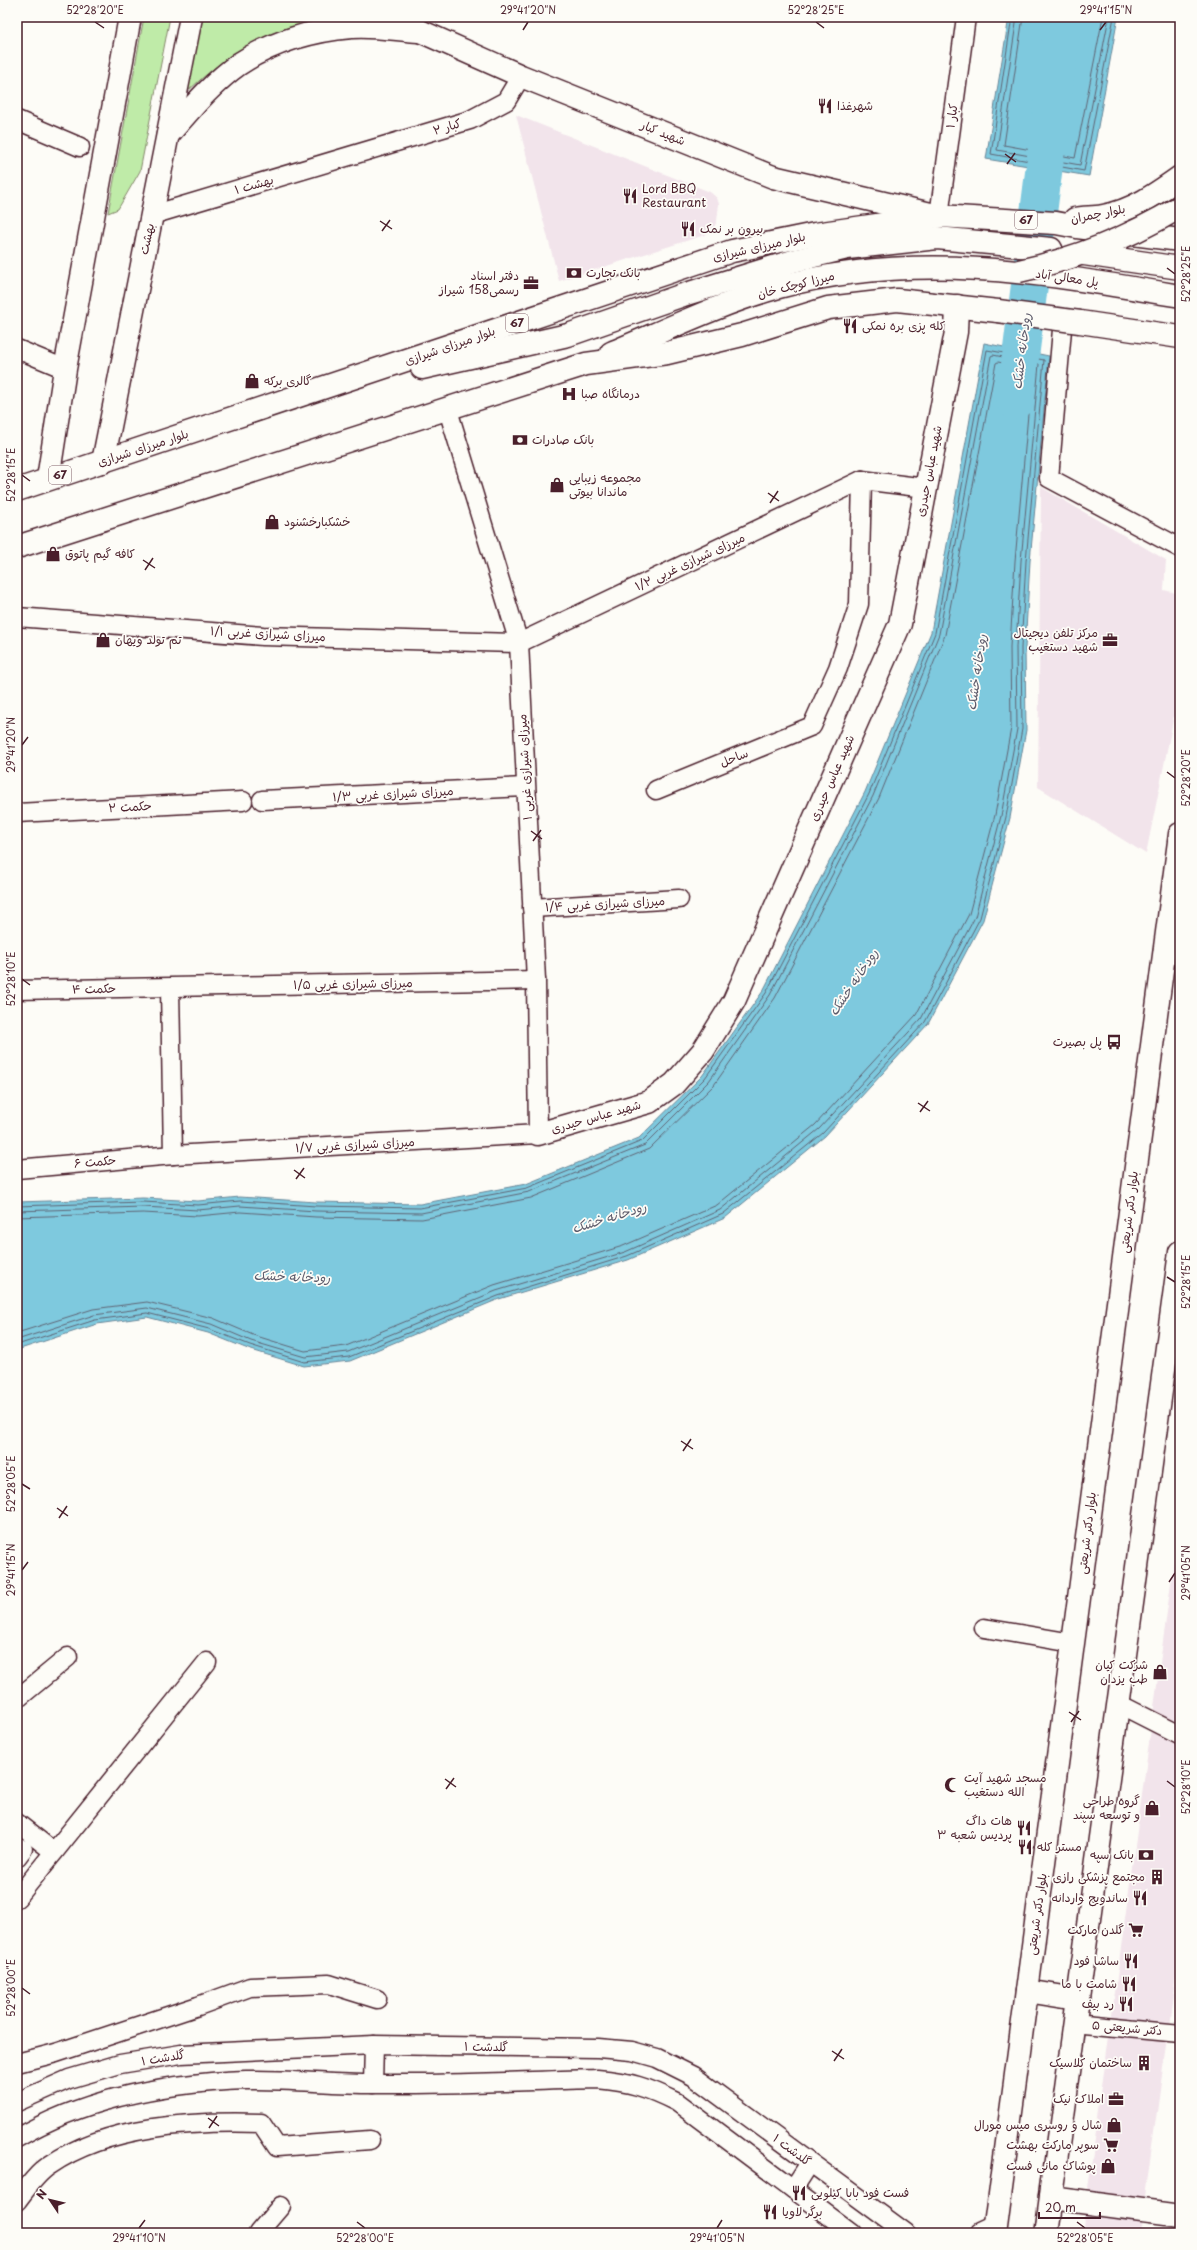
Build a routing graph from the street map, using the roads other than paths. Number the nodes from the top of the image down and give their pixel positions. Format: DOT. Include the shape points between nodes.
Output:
graph roads {
  1 [pos="130,17"];
  2 [pos="191,17"];
  3 [pos="398,17"];
  4 [pos="966,17"];
  5 [pos="420,31"];
  6 [pos="521,76"];
  7 [pos="17,120"];
  8 [pos="167,135"];
  9 [pos="80,147"];
  10 [pos="357,155"];
  11 [pos="1180,177"];
  12 [pos="1180,207"];
  13 [pos="152,215"];
  14 [pos="939,216"];
  15 [pos="1080,222"];
  16 [pos="1180,240"];
  17 [pos="1180,268"];
  18 [pos="1019,271"];
  19 [pos="1180,296"];
  20 [pos="957,306"];
  21 [pos="1072,320"];
  22 [pos="1179,336"];
  23 [pos="17,350"];
  24 [pos="586,364"];
  25 [pos="65,369"];
  26 [pos="294,398"];
  27 [pos="448,410"];
  28 [pos="103,462"];
  29 [pos="48,479"];
  30 [pos="862,480"];
  31 [pos="926,488"];
  32 [pos="17,490"];
  33 [pos="17,547"];
  34 [pos="1180,548"];
  35 [pos="17,617"];
  36 [pos="519,643"];
  37 [pos="525,787"];
  38 [pos="656,790"];
  39 [pos="262,800"];
  40 [pos="243,801"];
  41 [pos="17,813"];
  42 [pos="1180,834"];
  43 [pos="679,899"];
  44 [pos="532,908"];
  45 [pos="536,980"];
  46 [pos="170,988"];
  47 [pos="17,990"];
  48 [pos="538,1134"];
  49 [pos="173,1155"];
  50 [pos="17,1169"];
  51 [pos="1180,1252"];
  52 [pos="984,1628"];
  53 [pos="1073,1643"];
  54 [pos="68,1657"];
  55 [pos="207,1662"];
  56 [pos="17,1699"];
  57 [pos="1117,1704"];
  58 [pos="1180,1735"];
  59 [pos="17,1823"];
  60 [pos="54,1852"];
  61 [pos="17,1898"];
  62 [pos="1027,1991"];
  63 [pos="1077,1999"];
  64 [pos="377,2000"];
  65 [pos="1074,2023"];
  66 [pos="1180,2033"];
  67 [pos="374,2045"];
  68 [pos="17,2063"];
  69 [pos="373,2084"];
  70 [pos="17,2102"];
  71 [pos="17,2138"];
  72 [pos="370,2140"];
  73 [pos="810,2163"];
  74 [pos="792,2189"];
  75 [pos="1050,2198"];
  76 [pos="17,2201"];
  77 [pos="281,2206"];
  78 [pos="1180,2215"];
  79 [pos="991,2231"];
  80 [pos="258,2233"];
  81 [pos="852,2233"];
  82 [pos="906,2233"];
  83 [pos="1046,2233"];
  1 -- 25 [label="main road"];
  2 -- 8 [label="main road, بهشت"];
  3 -- 5 [label="main road, شهید کبار"];
  4 -- 14 [label="street, ۱ کبار"];
  5 -- 6 [label="main road, شهید کبار"];
  5 -- 8 [label="main road" via="353,27 323,31 268,48 239,64 208,91"];
  6 -- 10 [label="street, ۲ کبار" via="506,102 470,120"];
  6 -- 14 [label="main road, شهید کبار" via="773,177"];
  7 -- 9 [label="street"];
  8 -- 13 [label="main road, بهشت"];
  10 -- 13 [label="street, ۱ بهشت"];
  11 -- 15 [label="main road, بلوار چمران" via="1128,210"];
  12 -- 18 [label="main road, پل معالی آباد, bridge" via="1150,225 1112,242 1058,263"];
  13 -- 28 [label="main road, بهشت"];
  14 -- 15 [label="main road, بلوار میرزای شیرازی / 67"];
  14 -- 26 [label="main road, بلوار میرزای شیرازی / 67" via="815,234 732,251"];
  15 -- 16 [label="main road"];
  17 -- 26 [label="main road, bridge" via="1051,249 937,238 847,248 771,268 568,335"];
  18 -- 19 [label="main road, پل معالی آباد"];
  18 -- 24 [label="main road, میرزا کوچک خان" via="919,266 873,268 780,287 726,304"];
  20 -- 21 [label="main road, bridge"];
  20 -- 24 [label="main road" via="897,300 828,308 742,335 667,354"];
  20 -- 31 [label="main road, شهید عباس حیدری" via="956,332"];
  21 -- 22 [label="main road"];
  21 -- 34 [label="street" via="1049,478"];
  23 -- 25 [label="street"];
  24 -- 27 [label="main road"];
  25 -- 29 [label="main road"];
  26 -- 28 [label="main road, بلوار میرزای شیرازی / 67"];
  27 -- 33 [label="main road"];
  27 -- 36 [label="street, ۱ میرزای شیرازی غربی"];
  28 -- 29 [label="main road, بلوار میرزای شیرازی / 67"];
  29 -- 32 [label="main road, بلوار میرزای شیرازی / 67"];
  30 -- 31 [label="street"];
  30 -- 36 [label="street, ۱/۲ میرزای شیرازی غربی"];
  30 -- 38 [label="street, ساحل" via="859,604 838,668 812,726"];
  31 -- 48 [label="main road, شهید عباس حیدری" via="900,624 734,1001 704,1051 674,1084 649,1102"];
  35 -- 36 [label="street, ۱/۱ میرزای شیرازی غربی" via="263,636"];
  36 -- 37 [label="street, ۱ میرزای شیرازی غربی"];
  37 -- 39 [label="street, ۱/۳ میرزای شیرازی غربی"];
  37 -- 44 [label="street, ۱ میرزای شیرازی غربی"];
  40 -- 41 [label="street, ۲ حکمت"];
  42 -- 53 [label="main road, بلوار دکتر شریعتی"];
  43 -- 44 [label="street, ۱/۴ میرزای شیرازی غربی"];
  44 -- 45 [label="street, ۱ میرزای شیرازی غربی"];
  45 -- 46 [label="street, ۱/۵ میرزای شیرازی غربی"];
  45 -- 48 [label="street, ۱ میرزای شیرازی غربی"];
  46 -- 47 [label="street, ۴ حکمت"];
  46 -- 49 [label="street"];
  48 -- 49 [label="street, ۱/۷ میرزای شیرازی غربی"];
  49 -- 50 [label="street, ۶ حکمت"];
  51 -- 57 [label="main road"];
  52 -- 53 [label="street"];
  53 -- 62 [label="main road, بلوار دکتر شریعتی"];
  54 -- 56 [label="street"];
  55 -- 60 [label="street"];
  57 -- 58 [label="street"];
  57 -- 63 [label="main road"];
  59 -- 60 [label="street"];
  60 -- 61 [label="street"];
  62 -- 63 [label="main road"];
  62 -- 79 [label="main road, بلوار دکتر شریعتی"];
  63 -- 65 [label="main road"];
  64 -- 68 [label="street" via="329,1984 250,1986 56,2053"];
  65 -- 66 [label="street, ۵ دکتر شریعتی"];
  65 -- 75 [label="main road"];
  67 -- 69 [label="street"];
  67 -- 70 [label="street, گلدشت ۱" via="181,2054 120,2064 69,2079"];
  67 -- 73 [label="street, گلدشت ۱" via="598,2048 657,2058 693,2076"];
  69 -- 71 [label="street" via="247,2080 184,2084 127,2095 80,2108"];
  69 -- 74 [label="street" via="597,2079 646,2087 677,2102"];
  72 -- 76 [label="street" via="277,2147 261,2124 158,2127 90,2142 49,2165"];
  73 -- 74 [label="street"];
  73 -- 82 [label="street, گلدشت ۱"];
  74 -- 81 [label="street"];
  75 -- 78 [label="main road"];
  75 -- 83 [label="main road"];
  77 -- 80 [label="street"];
}
